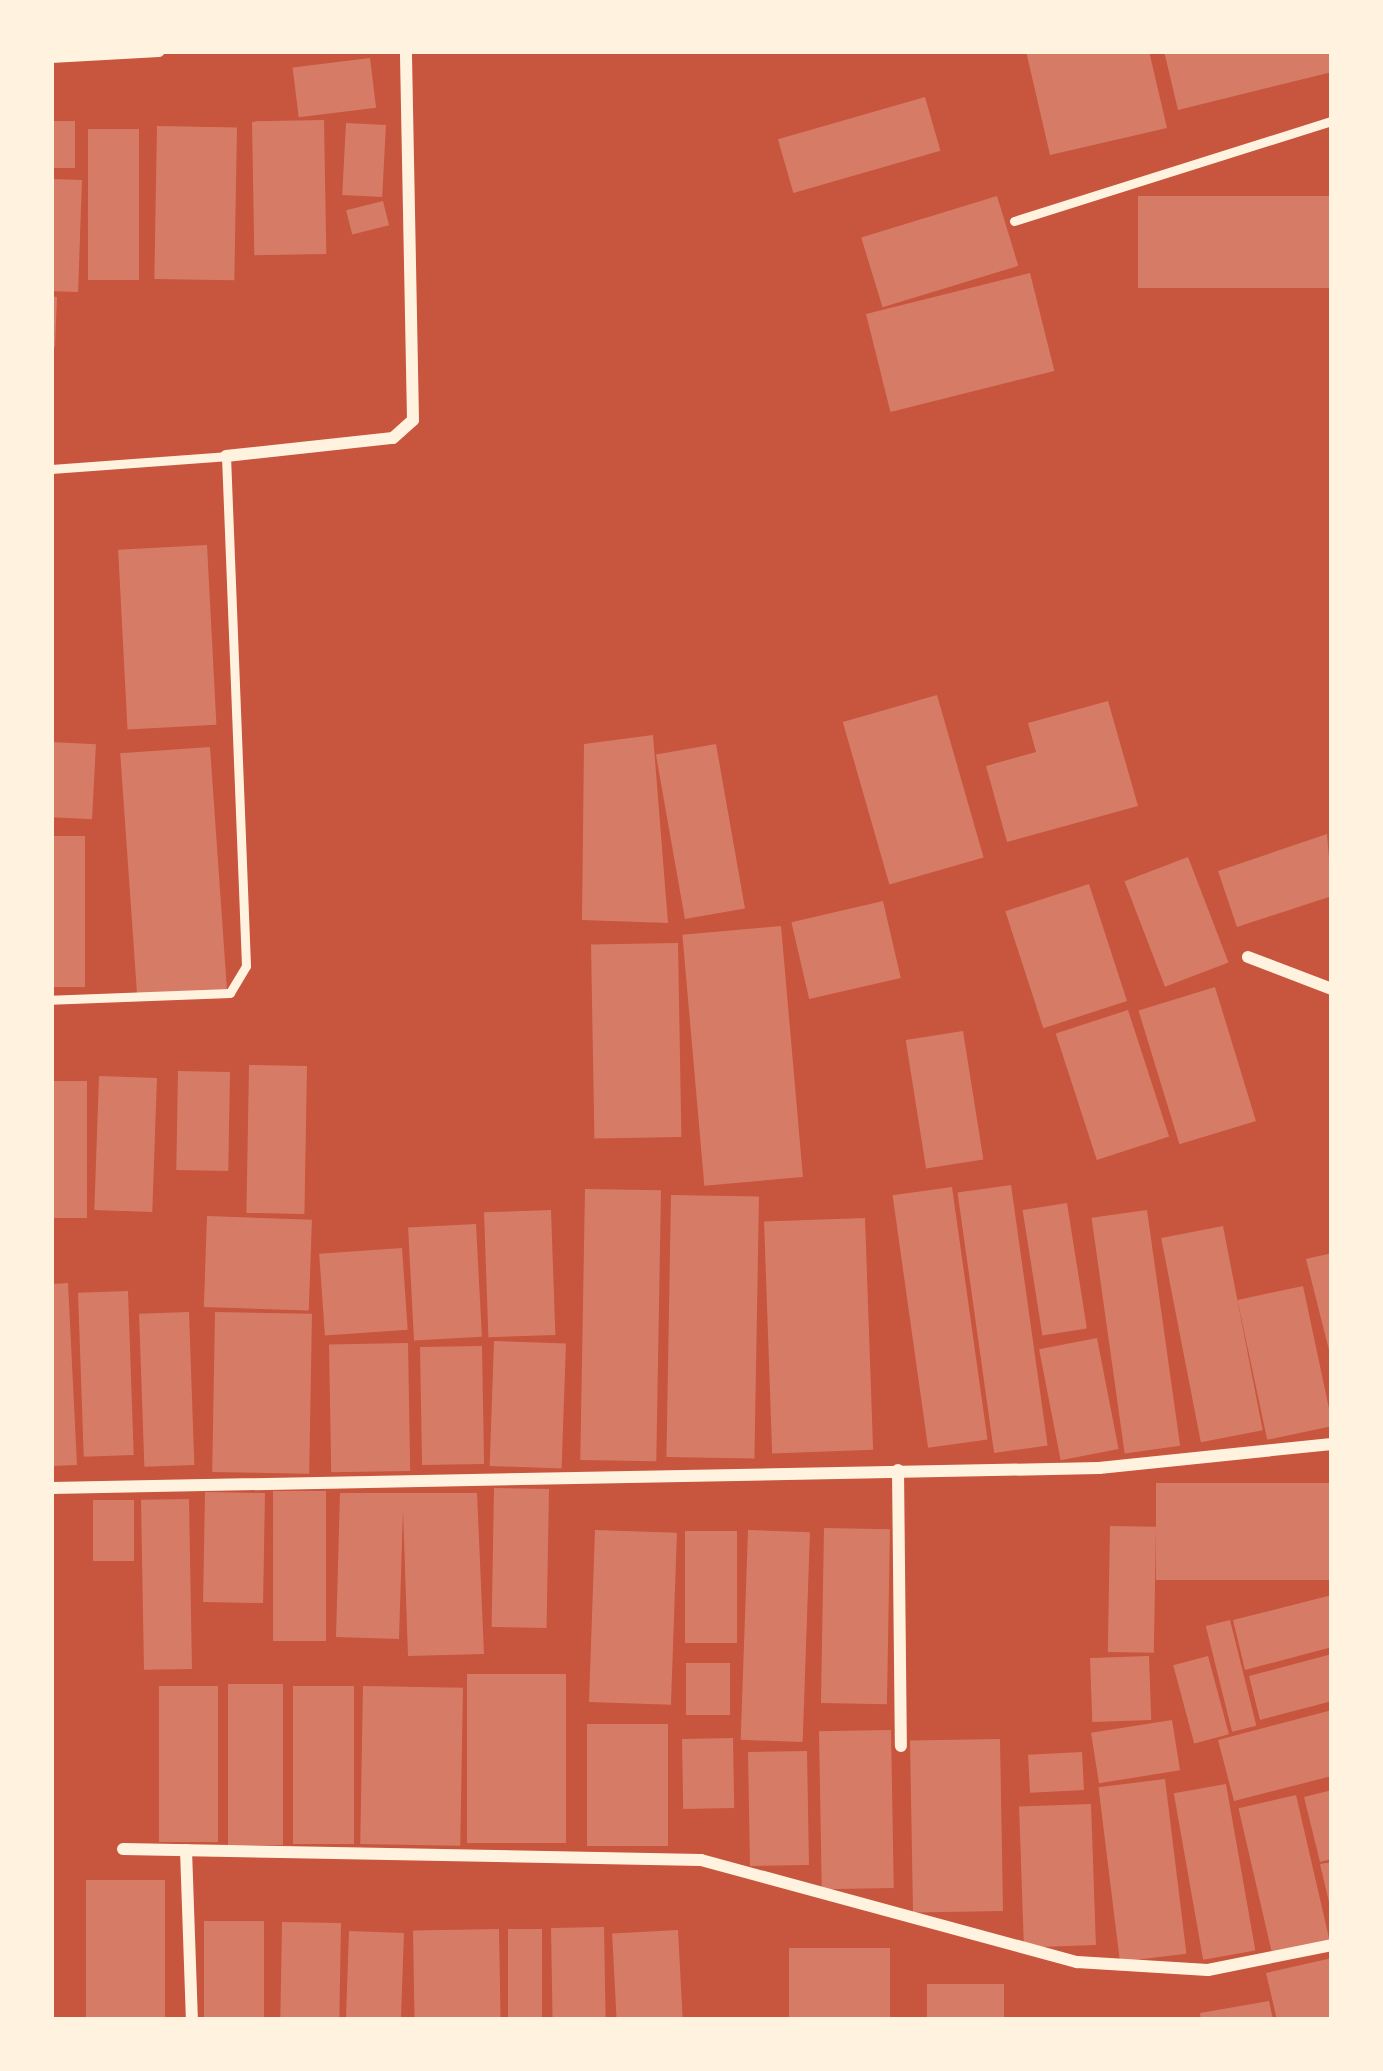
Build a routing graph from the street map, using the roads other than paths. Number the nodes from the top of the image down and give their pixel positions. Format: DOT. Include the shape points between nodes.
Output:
graph roads {
  1 [pos="159,51"];
  2 [pos="406,51"];
  3 [pos="51,57"];
  4 [pos="1332,122"];
  5 [pos="1014,221"];
  6 [pos="226,456"];
  7 [pos="51,469"];
  8 [pos="1248,957"];
  9 [pos="1332,989"];
  10 [pos="51,1000"];
  11 [pos="1332,1444"];
  12 [pos="898,1470"];
  13 [pos="51,1488"];
  14 [pos="901,1746"];
  15 [pos="123,1849"];
  16 [pos="186,1850"];
  17 [pos="1332,1945"];
  18 [pos="192,2020"];
  1 -- 3 [label="street"];
  2 -- 6 [label="street" via="413,421 393,438"];
  4 -- 5 [label="lane"];
  6 -- 7 [label="lane"];
  6 -- 10 [label="lane" via="246,966 230,994"];
  8 -- 9 [label="street"];
  11 -- 12 [label="street" via="1100,1468"];
  12 -- 13 [label="street"];
  12 -- 14 [label="street"];
  15 -- 16 [label="street"];
  16 -- 17 [label="street" via="701,1860 1077,1962 1208,1970"];
  16 -- 18 [label="street"];
}
